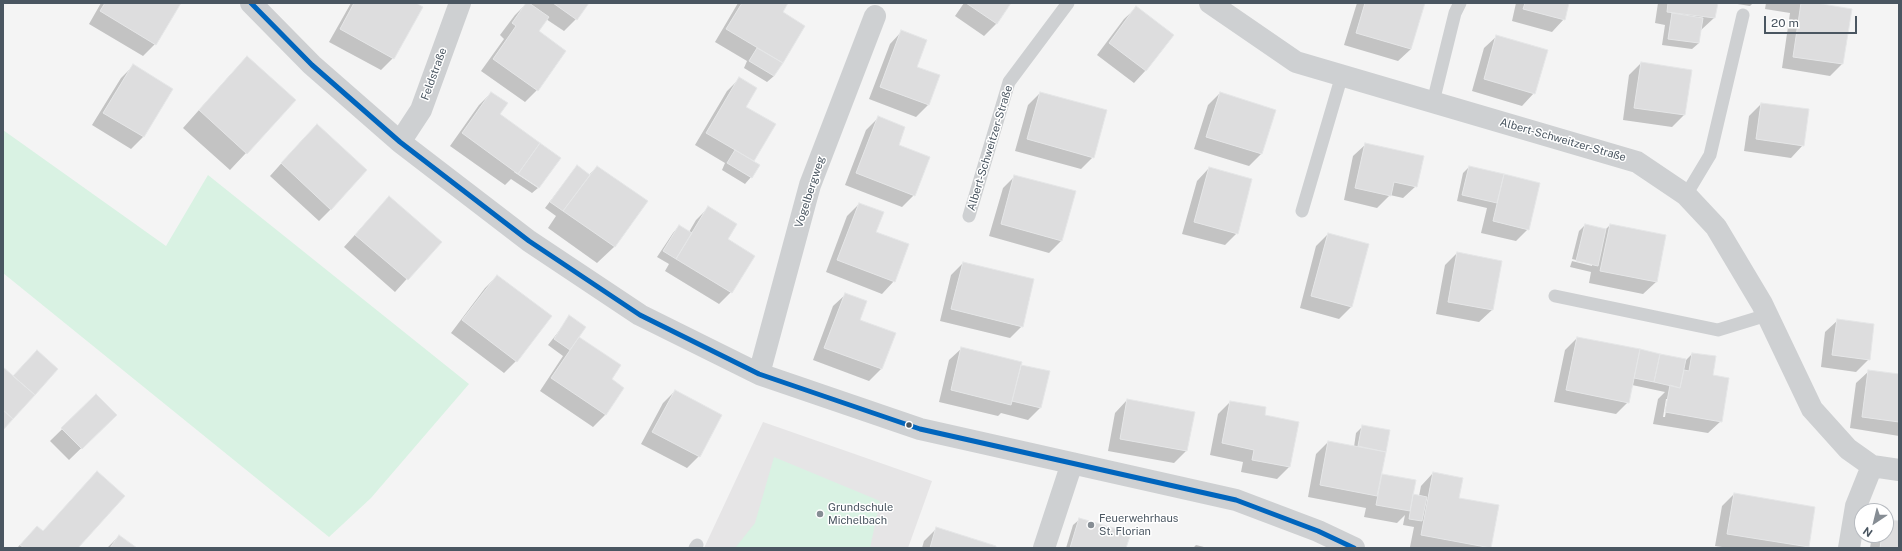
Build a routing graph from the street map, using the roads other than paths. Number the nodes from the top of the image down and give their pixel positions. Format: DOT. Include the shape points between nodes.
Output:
graph roads {
  1 [pos="251,3"];
  2 [pos="460,3"];
  3 [pos="1068,3"];
  4 [pos="1210,3"];
  5 [pos="1460,3"];
  6 [pos="1744,15"];
  7 [pos="875,16"];
  8 [pos="1342,75"];
  9 [pos="1434,102"];
  10 [pos="400,142"];
  11 [pos="1686,195"];
  12 [pos="1302,211"];
  13 [pos="970,216"];
  14 [pos="1555,296"];
  15 [pos="1767,315"];
  16 [pos="759,374"];
  17 [pos="1072,463"];
  18 [pos="1872,466"];
  19 [pos="1899,470"];
  20 [pos="1044,548"];
  21 [pos="1354,548"];
  22 [pos="1849,548"];
  1 -- 10 [label="street" via="312,65"];
  2 -- 10 [label="street, Feldstraße" via="421,110"];
  3 -- 13 [label="lane, Albert-Schweitzer-Straße" via="1009,82"];
  4 -- 8 [label="street, Albert-Schweitzer-Straße" via="1296,62"];
  5 -- 9 [label="lane" via="1454,13"];
  6 -- 11 [label="lane" via="1710,155"];
  7 -- 16 [label="street, Vogelbergweg" via="810,185"];
  8 -- 9 [label="street, Albert-Schweitzer-Straße"];
  8 -- 12 [label="lane"];
  9 -- 11 [label="street, Albert-Schweitzer-Straße" via="1637,162"];
  10 -- 16 [label="street" via="529,241 640,315"];
  11 -- 15 [label="street, Albert-Schweitzer-Straße" via="1716,227"];
  14 -- 15 [label="lane" via="1718,330"];
  15 -- 18 [label="street, Albert-Schweitzer-Straße" via="1812,409 1848,449"];
  16 -- 17 [label="street" via="920,429"];
  17 -- 20 [label="street"];
  17 -- 21 [label="street" via="1236,500 1318,531"];
  18 -- 19 [label="street, Albert-Schweitzer-Straße"];
  18 -- 22 [label="street" via="1856,506"];
}
